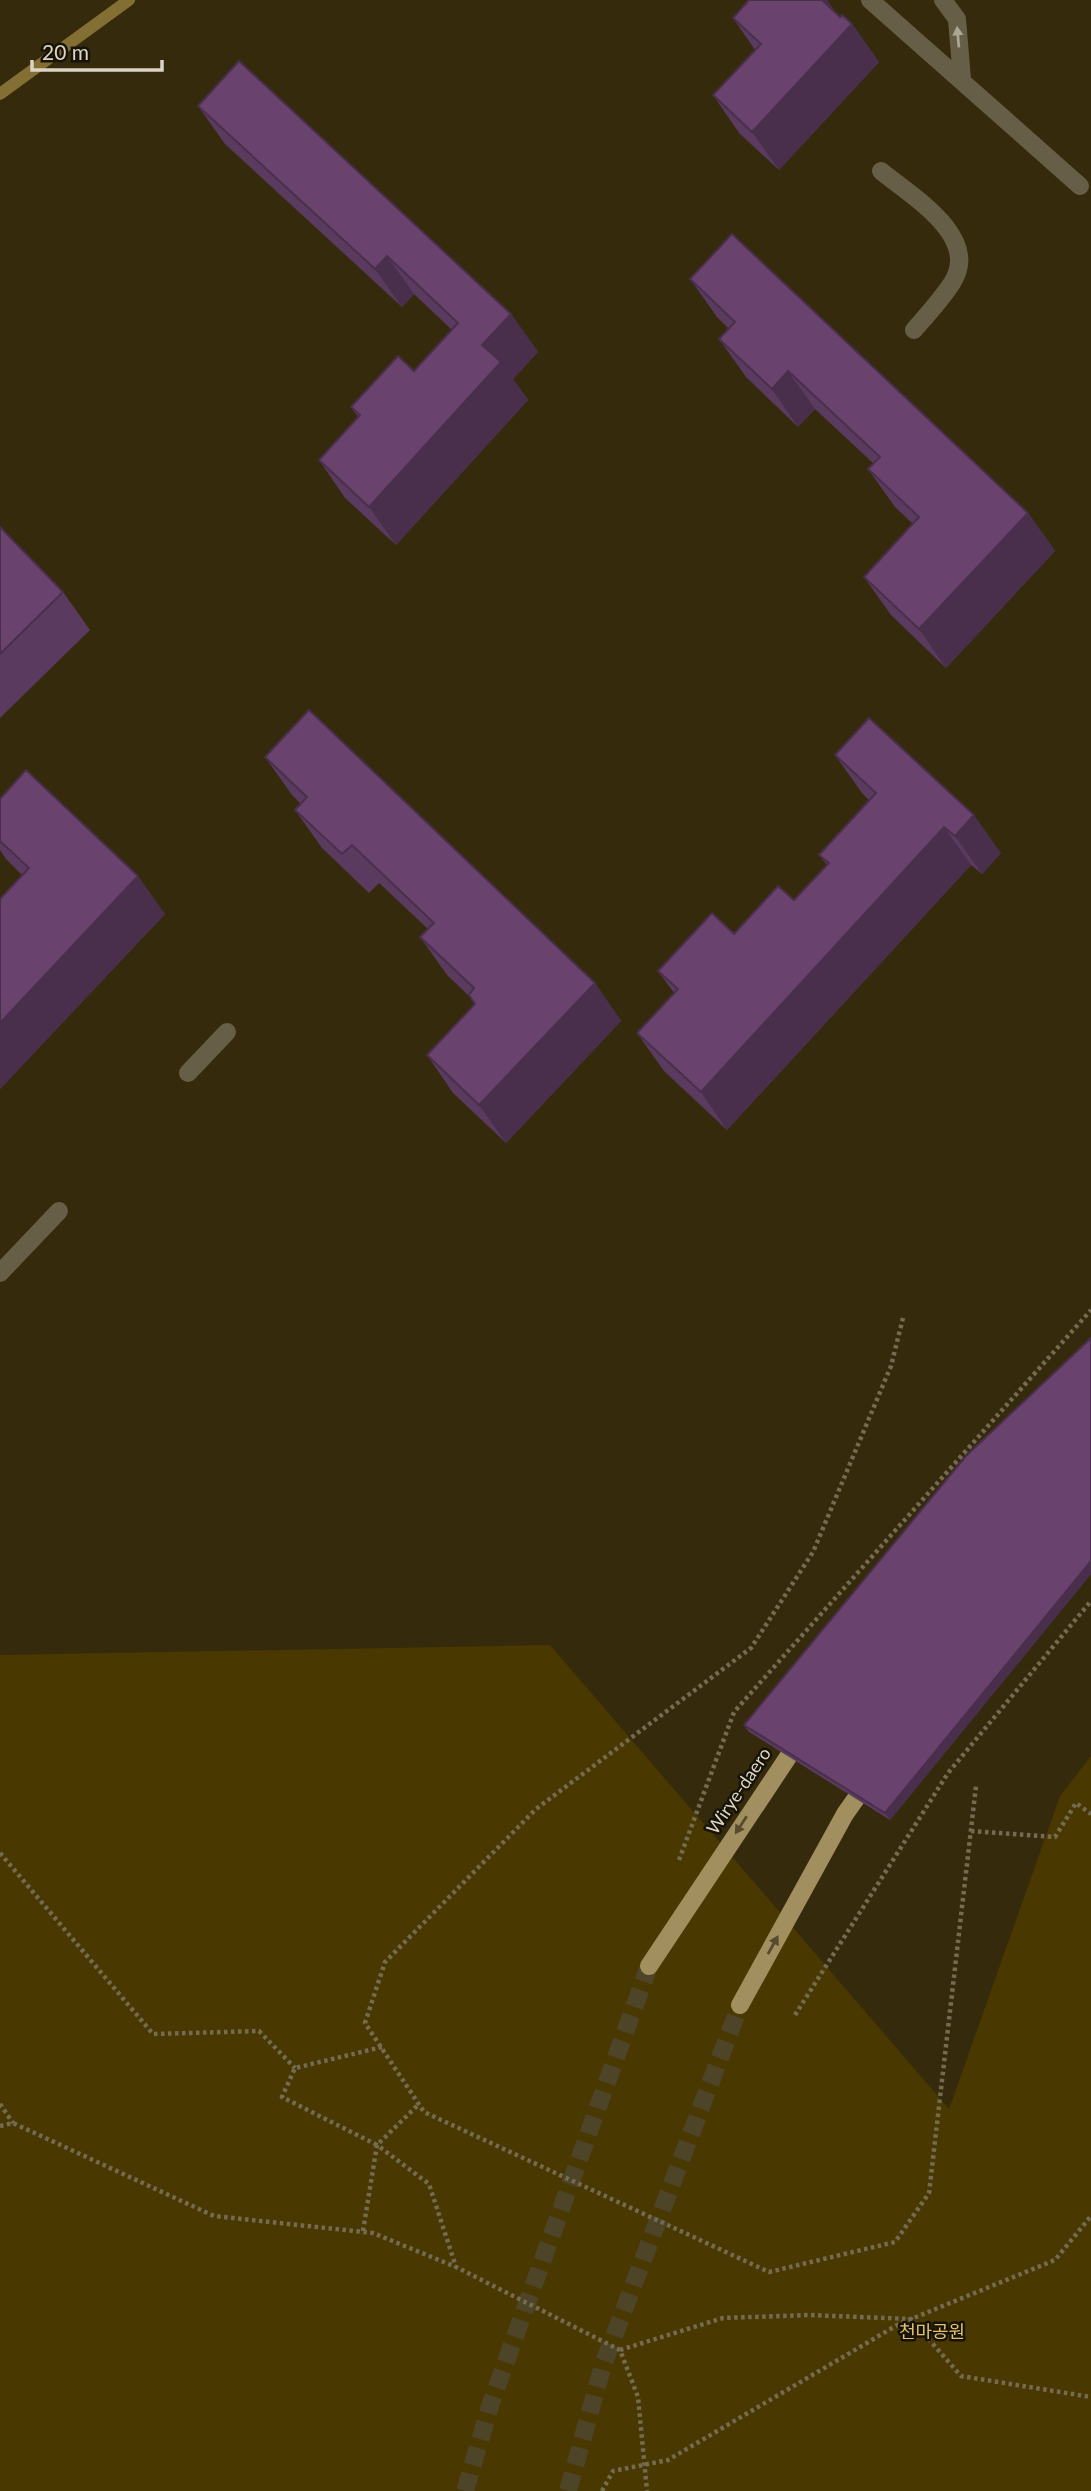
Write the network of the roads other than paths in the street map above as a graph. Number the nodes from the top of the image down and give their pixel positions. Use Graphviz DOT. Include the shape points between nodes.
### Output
graph roads {
  1 [pos="870,0"];
  2 [pos="943,0"];
  3 [pos="962,79"];
  4 [pos="881,171"];
  5 [pos="1080,186"];
  6 [pos="914,330"];
  7 [pos="227,1032"];
  8 [pos="188,1073"];
  9 [pos="59,1211"];
  10 [pos="0,1273"];
  11 [pos="811,1725"];
  12 [pos="877,1769"];
  13 [pos="649,1966"];
  14 [pos="740,2005"];
  1 -- 3 [label="lane"];
  3 -- 2 [label="lane, one-way" via="957,19"];
  3 -- 5 [label="lane"];
  4 -- 6 [label="lane" via="950,229 960,256 954,281"];
  7 -- 8 [label="lane"];
  9 -- 10 [label="lane"];
  11 -- 13 [label="main road, Wirye-daero, one-way"];
  14 -- 12 [label="main road, one-way" via="845,1814"];
}
